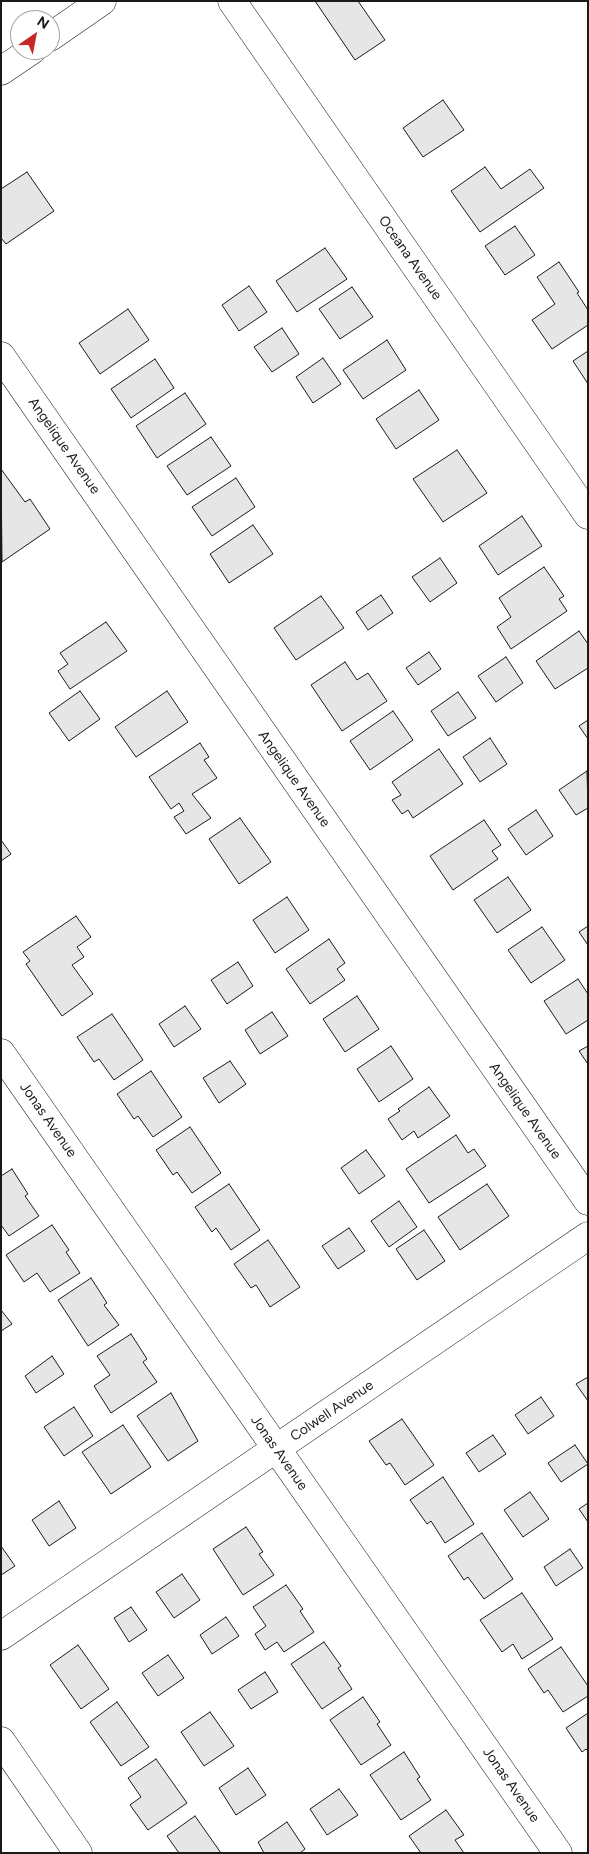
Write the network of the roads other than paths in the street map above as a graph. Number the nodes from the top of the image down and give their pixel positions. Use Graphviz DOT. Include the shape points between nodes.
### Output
graph roads {
  1 [pos="102,1"];
  2 [pos="232,1"];
  3 [pos="60,30"];
  4 [pos="17,60"];
  5 [pos="1,71"];
  6 [pos="1,356"];
  7 [pos="588,515"];
  8 [pos="1,1053"];
  9 [pos="588,1201"];
  10 [pos="588,1236"];
  11 [pos="276,1449"];
  12 [pos="1,1636"];
  13 [pos="1,1741"];
  14 [pos="78,1853"];
  15 [pos="558,1853"];
  1 -- 3 [label="street"];
  2 -- 7 [label="street, Oceana Avenue"];
  4 -- 5 [label="street"];
  6 -- 9 [label="street, Angelique Avenue"];
  8 -- 11 [label="street, Jonas Avenue"];
  10 -- 11 [label="street, Colwell Avenue"];
  11 -- 12 [label="street, Colwell Avenue"];
  11 -- 15 [label="street, Jonas Avenue"];
  13 -- 14 [label="street"];
}
